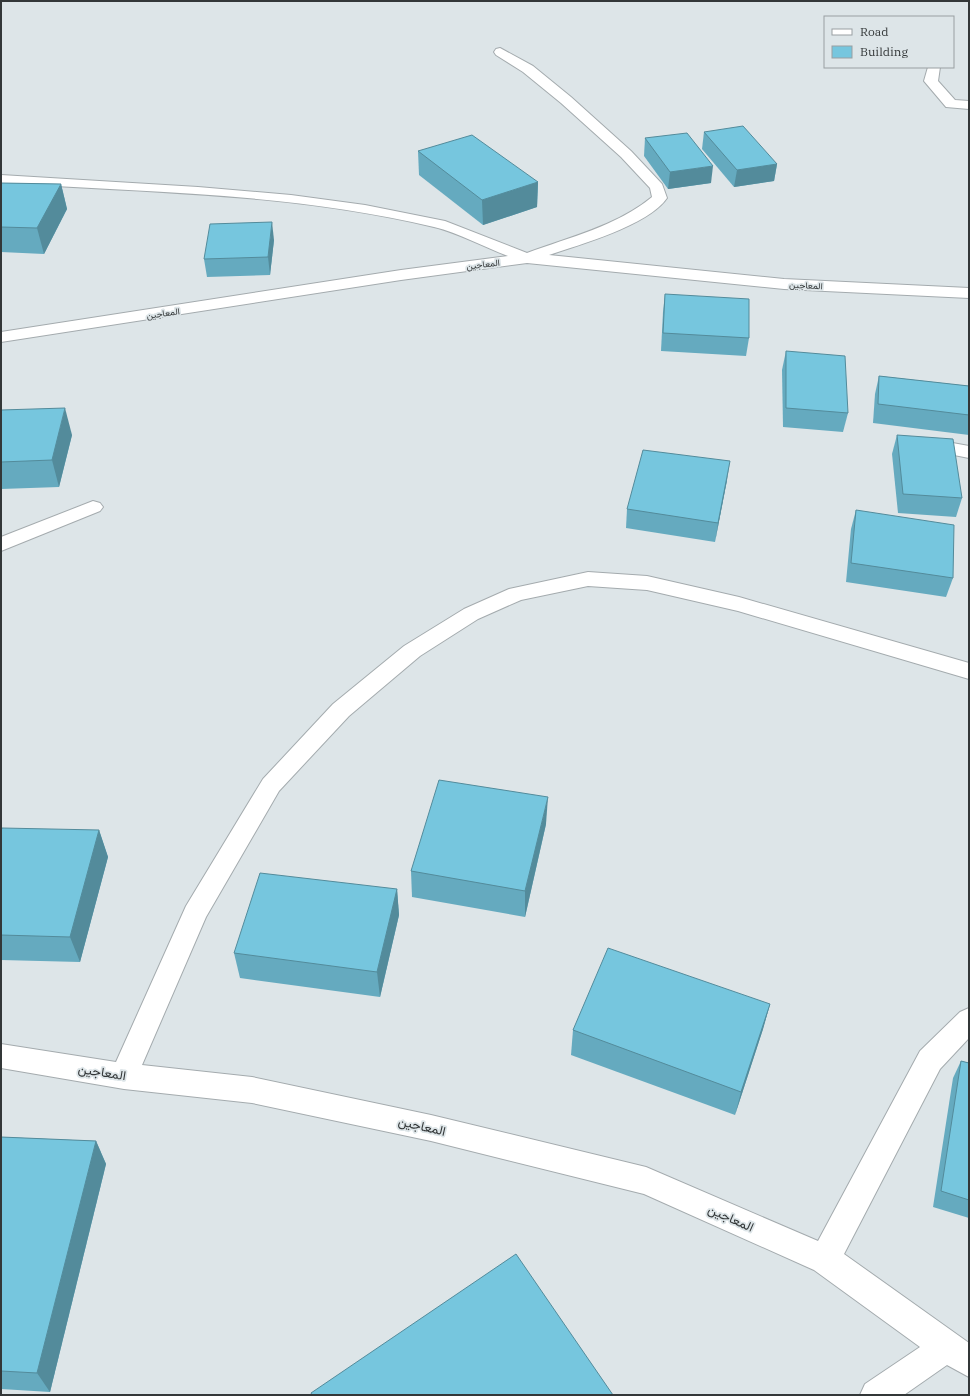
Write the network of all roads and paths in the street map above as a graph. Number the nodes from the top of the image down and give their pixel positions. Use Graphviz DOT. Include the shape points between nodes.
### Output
graph roads {
  1 [pos="500,52"];
  2 [pos="934,68"];
  3 [pos="969,105"];
  4 [pos="1,179"];
  5 [pos="527,258"];
  6 [pos="969,293"];
  7 [pos="1,337"];
  8 [pos="908,441"];
  9 [pos="969,452"];
  10 [pos="93,507"];
  11 [pos="1,544"];
  12 [pos="969,671"];
  13 [pos="969,1020"];
  14 [pos="1,1056"];
  15 [pos="124,1076"];
  16 [pos="825,1259"];
  17 [pos="958,1354"];
  18 [pos="876,1395"];
  1 -- 5 [label="street" via="528,69 626,154 657,187 660,198 649,208 619,223"];
  2 -- 3 [label="street" via="931,81 951,104"];
  4 -- 5 [label="street" via="198,191 291,199 365,209 440,224"];
  5 -- 6 [label="street, المعاجين" via="784,284"];
  5 -- 7 [label="street, المعاجين" via="400,275"];
  8 -- 9 [label="street"];
  10 -- 11 [label="street"];
  12 -- 15 [label="street" via="739,604 647,583 588,579 516,594 471,614 412,651 341,710 271,785 195,913"];
  13 -- 16 [label="street" via="930,1060"];
  14 -- 15 [label="street, المعاجين"];
  15 -- 16 [label="street, المعاجين" via="252,1090 431,1128 646,1181"];
  16 -- 17 [label="street, المعاجين"];
  17 -- 18 [label="street"];
}
